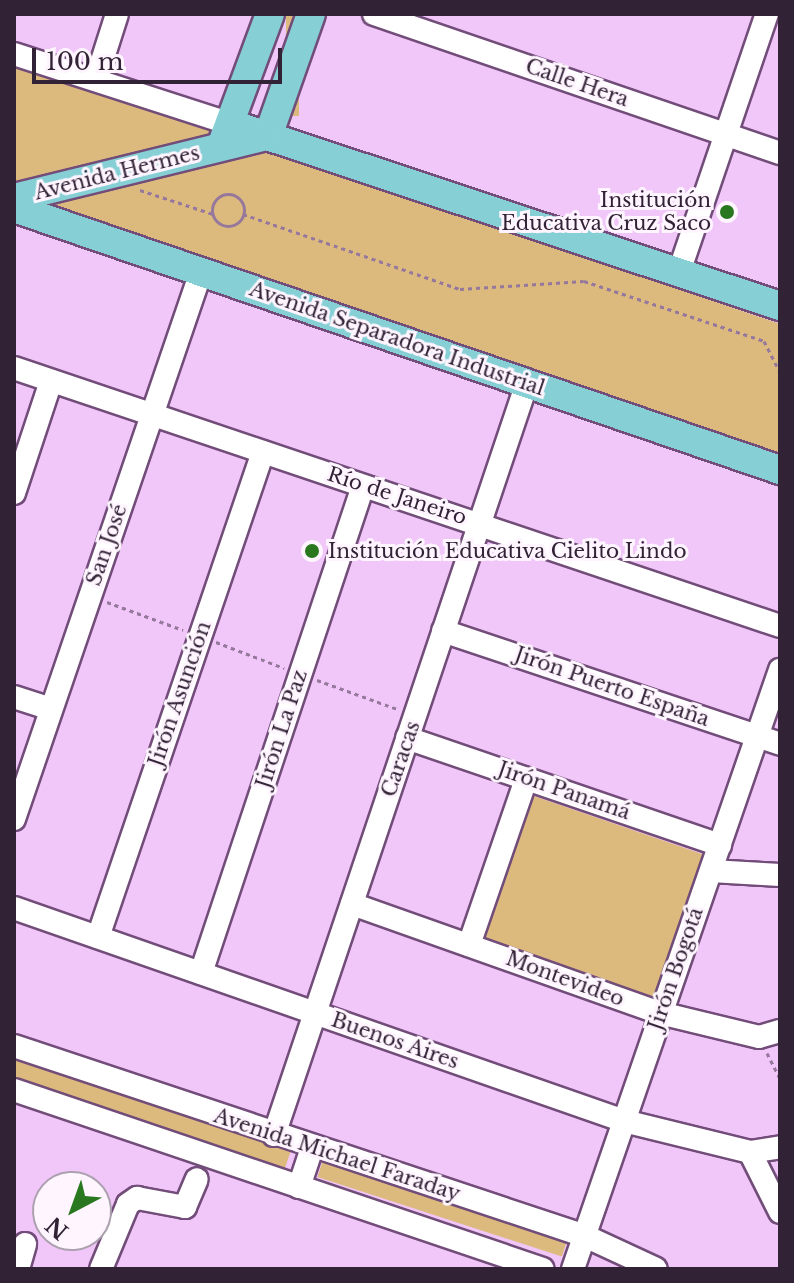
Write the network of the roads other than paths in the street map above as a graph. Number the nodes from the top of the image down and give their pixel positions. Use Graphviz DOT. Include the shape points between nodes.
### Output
graph roads {
  1 [pos="117,14"];
  2 [pos="270,14"];
  3 [pos="311,14"];
  4 [pos="374,14"];
  5 [pos="769,14"];
  6 [pos="780,17"];
  7 [pos="14,54"];
  8 [pos="96,80"];
  9 [pos="726,134"];
  10 [pos="226,136"];
  11 [pos="268,136"];
  12 [pos="780,153"];
  13 [pos="14,198"];
  14 [pos="14,208"];
  15 [pos="201,272"];
  16 [pos="679,272"];
  17 [pos="780,306"];
  18 [pos="14,368"];
  19 [pos="51,381"];
  20 [pos="527,383"];
  21 [pos="152,414"];
  22 [pos="263,452"];
  23 [pos="780,470"];
  24 [pos="363,486"];
  25 [pos="14,493"];
  26 [pos="481,524"];
  27 [pos="780,626"];
  28 [pos="443,631"];
  29 [pos="780,670"];
  30 [pos="14,697"];
  31 [pos="51,709"];
  32 [pos="756,736"];
  33 [pos="407,738"];
  34 [pos="780,744"];
  35 [pos="526,779"];
  36 [pos="16,807"];
  37 [pos="720,845"];
  38 [pos="711,871"];
  39 [pos="780,875"];
  40 [pos="352,904"];
  41 [pos="14,908"];
  42 [pos="98,937"];
  43 [pos="469,945"];
  44 [pos="201,973"];
  45 [pos="315,1013"];
  46 [pos="660,1013"];
  47 [pos="770,1034"];
  48 [pos="14,1046"];
  49 [pos="14,1090"];
  50 [pos="624,1121"];
  51 [pos="274,1135"];
  52 [pos="780,1147"];
  53 [pos="312,1148"];
  54 [pos="750,1152"];
  55 [pos="197,1179"];
  56 [pos="299,1187"];
  57 [pos="780,1212"];
  58 [pos="585,1236"];
  59 [pos="25,1244"];
  60 [pos="18,1269"];
  61 [pos="101,1269"];
  62 [pos="543,1269"];
  63 [pos="573,1269"];
  64 [pos="656,1269"];
  1 -- 8 [label="street"];
  2 -- 10 [label="main road"];
  3 -- 11 [label="main road"];
  4 -- 9 [label="street, Calle Hera"];
  5 -- 6 [label="street"];
  5 -- 9 [label="street"];
  7 -- 8 [label="street"];
  8 -- 10 [label="street"];
  9 -- 12 [label="street, Calle Hera"];
  9 -- 16 [label="street"];
  10 -- 11 [label="main road, Avenida Hermes"];
  10 -- 13 [label="main road, Avenida Hermes"];
  11 -- 16 [label="main road"];
  14 -- 15 [label="main road, Avenida Separadora Industrial"];
  15 -- 20 [label="main road, Avenida Separadora Industrial"];
  15 -- 21 [label="street, San José"];
  16 -- 17 [label="main road"];
  18 -- 19 [label="street, Río de Janeiro"];
  19 -- 21 [label="street, Río de Janeiro"];
  19 -- 25 [label="street"];
  20 -- 23 [label="main road, Avenida Separadora Industrial"];
  20 -- 26 [label="street, Caracas"];
  21 -- 22 [label="street, Río de Janeiro"];
  21 -- 31 [label="street, San José"];
  22 -- 24 [label="street, Río de Janeiro"];
  22 -- 42 [label="street, Jirón Asunción"];
  24 -- 26 [label="street, Río de Janeiro"];
  24 -- 44 [label="street, Jirón La Paz"];
  26 -- 27 [label="street, Río de Janeiro"];
  26 -- 28 [label="street, Caracas"];
  28 -- 32 [label="street, Jirón Puerto España"];
  28 -- 33 [label="street, Caracas"];
  29 -- 32 [label="street, Jirón Bogotá"];
  30 -- 31 [label="street"];
  31 -- 36 [label="street, San José"];
  32 -- 34 [label="street, Jirón Puerto España"];
  32 -- 37 [label="street, Jirón Bogotá"];
  33 -- 35 [label="street, Jirón Panamá"];
  33 -- 40 [label="street, Caracas"];
  35 -- 37 [label="street, Jirón Panamá"];
  35 -- 43 [label="street"];
  37 -- 38 [label="street, Jirón Bogotá"];
  38 -- 39 [label="street"];
  38 -- 46 [label="street, Jirón Bogotá"];
  40 -- 43 [label="street, Montevideo"];
  40 -- 45 [label="street, Caracas"];
  41 -- 42 [label="street, Buenos Aires"];
  42 -- 44 [label="street, Buenos Aires"];
  43 -- 46 [label="street, Montevideo"];
  44 -- 45 [label="street, Buenos Aires"];
  45 -- 50 [label="street, Buenos Aires"];
  45 -- 51 [label="street, Caracas"];
  46 -- 47 [label="street, Montevideo"];
  46 -- 50 [label="street, Jirón Bogotá"];
  48 -- 51 [label="street, Avenida Michael Faraday"];
  49 -- 56 [label="street, Avenida Michael Faraday"];
  50 -- 54 [label="street, Buenos Aires"];
  50 -- 58 [label="street, Jirón Bogotá"];
  51 -- 53 [label="street, Avenida Michael Faraday"];
  52 -- 54 [label="street, Buenos Aires"];
  53 -- 56 [label="street"];
  53 -- 58 [label="street, Avenida Michael Faraday"];
  54 -- 57 [label="street"];
  55 -- 61 [label="street" via="185,1207 137,1198 128,1204"];
  56 -- 62 [label="street, Avenida Michael Faraday"];
  58 -- 63 [label="street, Jirón Bogotá"];
  58 -- 64 [label="street, Avenida Michael Faraday"];
  59 -- 60 [label="street"];
}
